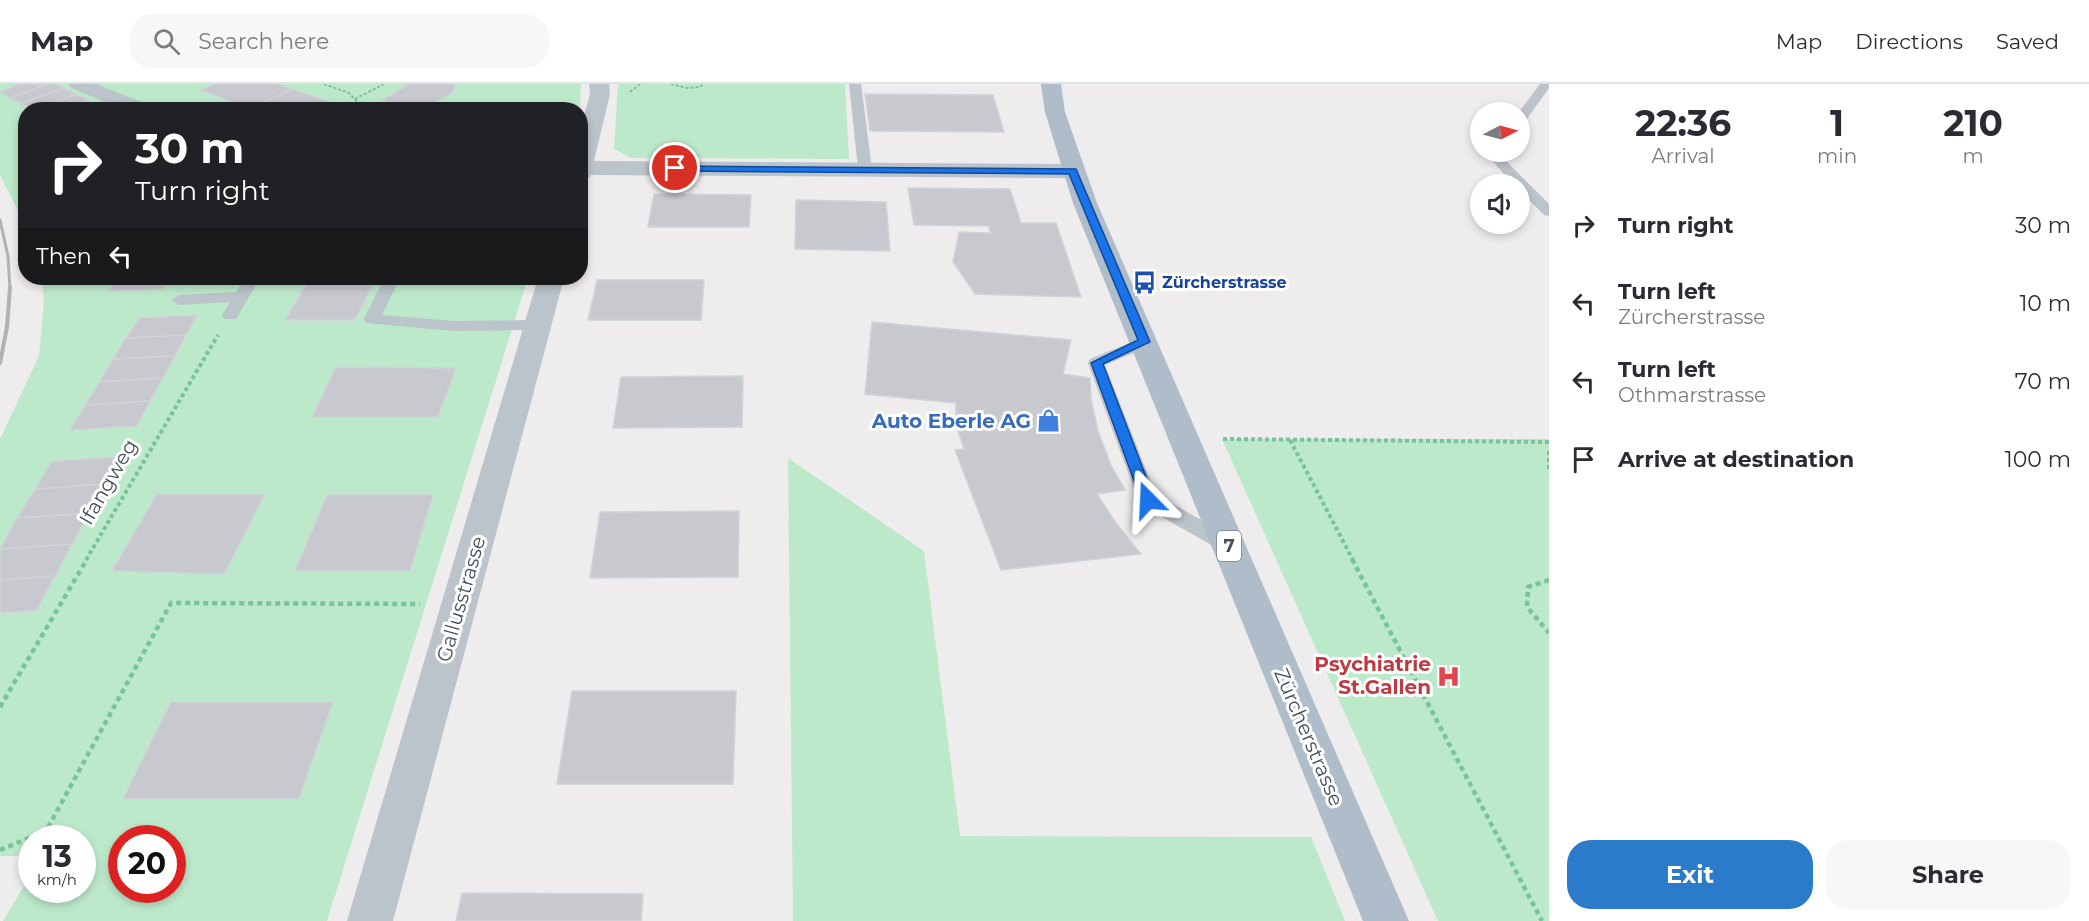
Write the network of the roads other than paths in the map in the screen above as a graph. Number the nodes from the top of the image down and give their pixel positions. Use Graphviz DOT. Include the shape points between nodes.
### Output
graph roads {
  1 [pos="78,84"];
  2 [pos="599,84"];
  3 [pos="855,84"];
  4 [pos="1051,84"];
  5 [pos="1546,84"];
  6 [pos="124,102"];
  7 [pos="1530,106"];
  8 [pos="588,142"];
  9 [pos="1498,162"];
  10 [pos="865,169"];
  11 [pos="588,170"];
  12 [pos="1073,171"];
  13 [pos="1549,212"];
  14 [pos="248,285"];
  15 [pos="389,285"];
  16 [pos="550,285"];
  17 [pos="240,297"];
  18 [pos="179,300"];
  19 [pos="230,315"];
  20 [pos="538,325"];
  21 [pos="1144,342"];
  22 [pos="1228,544"];
  23 [pos="370,921"];
  24 [pos="1386,921"];
  1 -- 6 [label="street"];
  2 -- 8 [label="street"];
  3 -- 10 [label="lane"];
  4 -- 12 [label="main road, Zürcherstrasse / 7"];
  5 -- 7 [label="lane"];
  9 -- 13 [label="lane"];
  10 -- 11 [label="street"];
  10 -- 12 [label="street"];
  12 -- 21 [label="main road, Zürcherstrasse / 7"];
  14 -- 17 [label="lane"];
  15 -- 20 [label="lane" via="372,319 454,326"];
  16 -- 20 [label="street, Gallusstrasse"];
  17 -- 18 [label="lane"];
  17 -- 19 [label="lane"];
  20 -- 23 [label="street, Gallusstrasse"];
  21 -- 22 [label="main road, Zürcherstrasse / 7"];
  21 -- 22 [label="lane" via="1096,363 1148,500"];
  22 -- 24 [label="main road, Zürcherstrasse / 7"];
}
